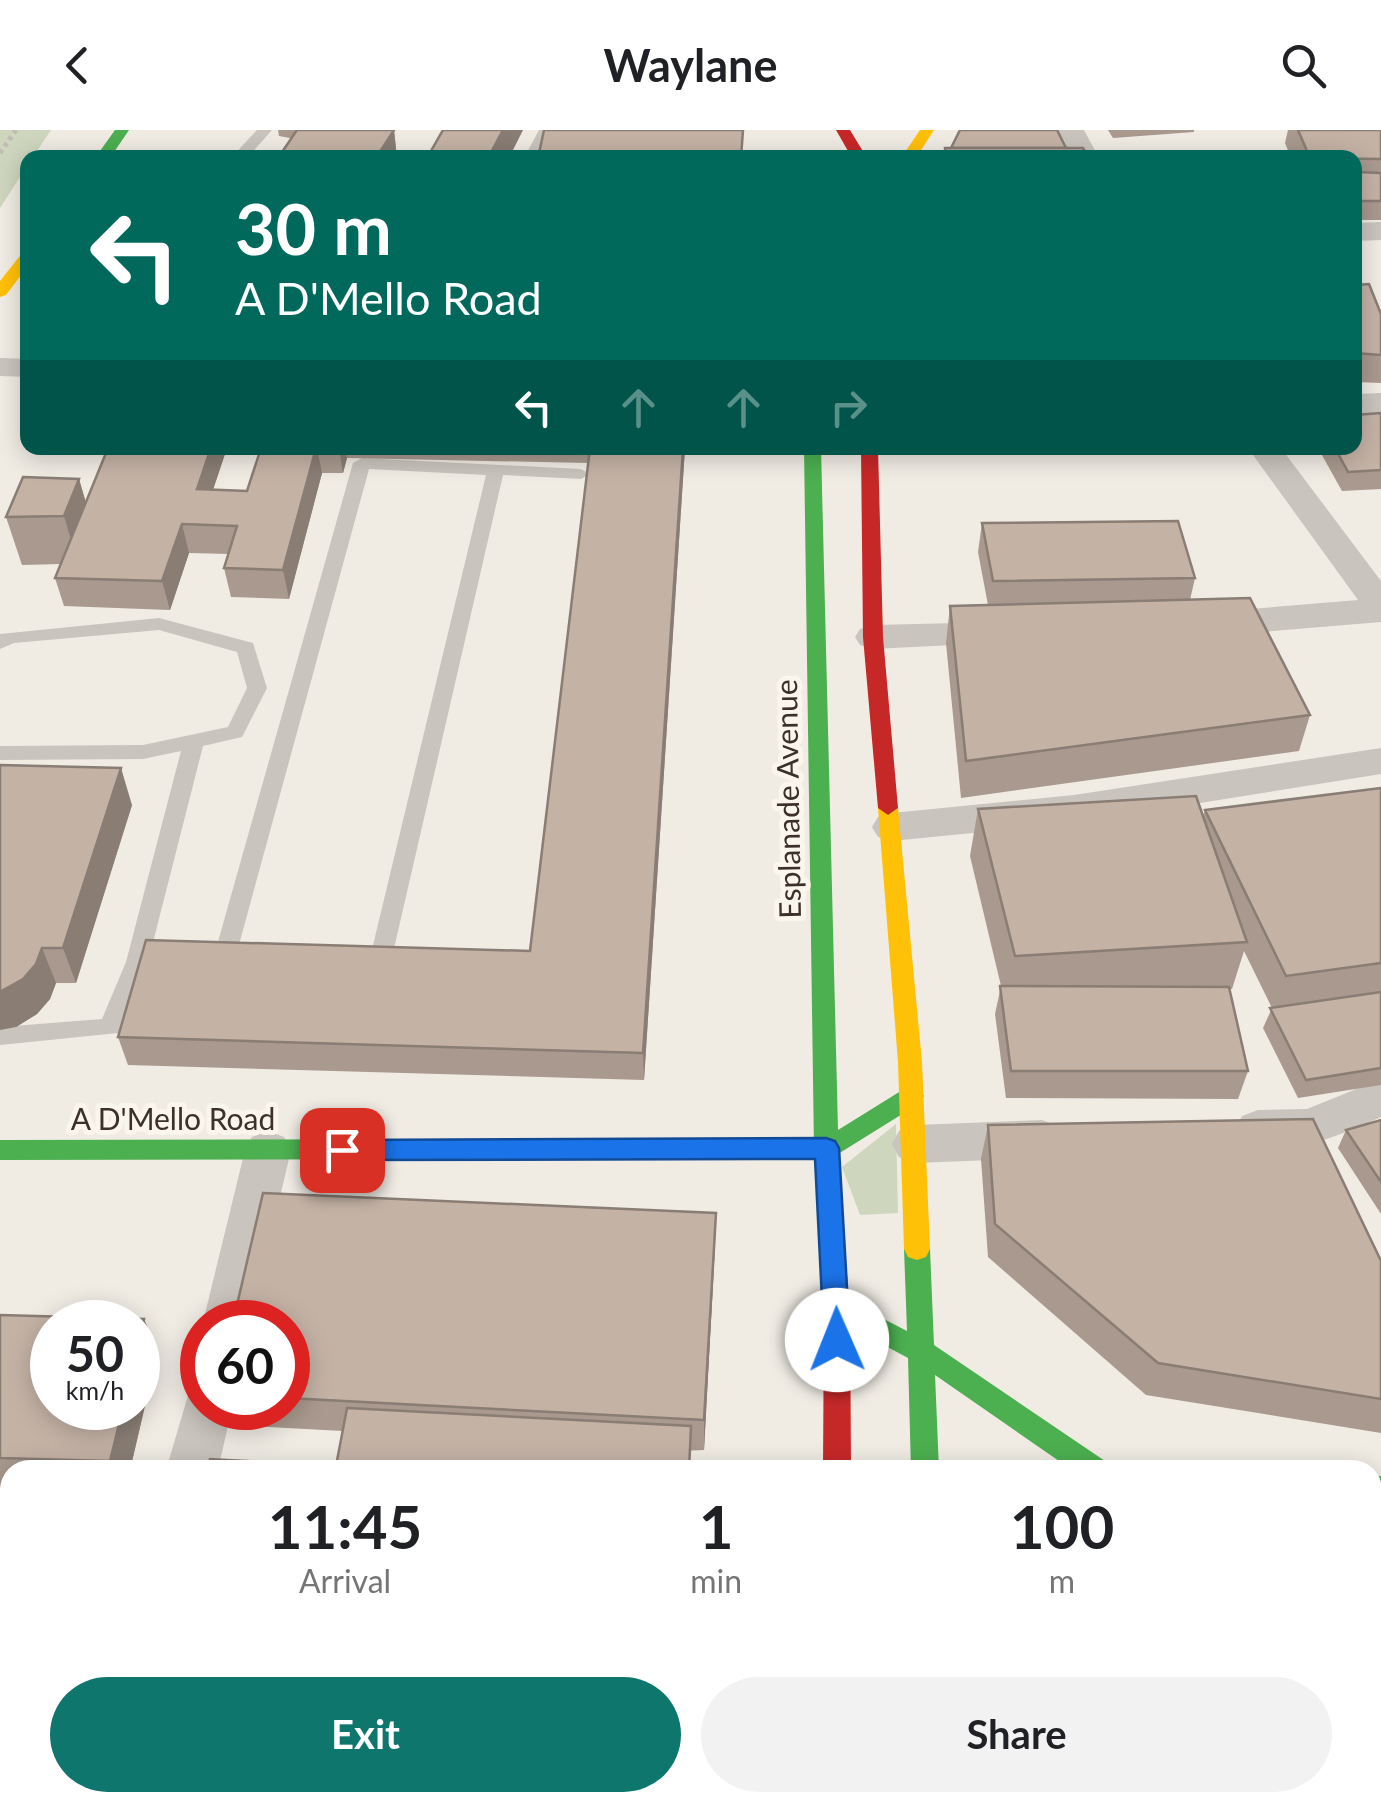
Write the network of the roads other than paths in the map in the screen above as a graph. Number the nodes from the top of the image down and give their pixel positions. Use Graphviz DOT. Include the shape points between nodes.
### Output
graph roads {
  1 [pos="265,130"];
  2 [pos="246,150"];
  3 [pos="20,266"];
  4 [pos="0,292"];
  5 [pos="812,455"];
  6 [pos="868,455"];
  7 [pos="1269,455"];
  8 [pos="496,468"];
  9 [pos="581,474"];
  10 [pos="1381,608"];
  11 [pos="1163,628"];
  12 [pos="1027,633"];
  13 [pos="873,637"];
  14 [pos="0,643"];
  15 [pos="257,688"];
  16 [pos="298,690"];
  17 [pos="194,741"];
  18 [pos="0,753"];
  19 [pos="1381,761"];
  20 [pos="892,828"];
  21 [pos="224,963"];
  22 [pos="379,966"];
  23 [pos="0,1036"];
  24 [pos="912,1096"];
  25 [pos="1381,1097"];
  26 [pos="1211,1131"];
  27 [pos="1092,1136"];
  28 [pos="915,1144"];
  29 [pos="826,1148"];
  30 [pos="0,1150"];
  31 [pos="268,1150"];
  32 [pos="232,1300"];
  33 [pos="837,1307"];
  34 [pos="922,1352"];
  35 [pos="202,1430"];
  36 [pos="194,1460"];
  37 [pos="837,1460"];
  38 [pos="925,1460"];
  39 [pos="1080,1460"];
  1 -- 2 [label="lane"];
  3 -- 4 [label="main road"];
  5 -- 29 [label="main road, Esplanade Avenue"];
  6 -- 13 [label="main road"];
  7 -- 10 [label="street"];
  8 -- 9 [label="lane"];
  8 -- 16 [label="lane" via="362,463"];
  8 -- 22 [label="lane"];
  10 -- 11 [label="street"];
  12 -- 13 [label="street"];
  13 -- 20 [label="main road"];
  14 -- 15 [label="lane" via="9,636 159,624 246,648"];
  15 -- 16 [label="lane"];
  15 -- 17 [label="lane" via="235,732"];
  16 -- 21 [label="lane"];
  17 -- 18 [label="lane" via="143,752"];
  17 -- 23 [label="lane" via="146,962 110,1027"];
  19 -- 20 [label="street" via="1074,809"];
  20 -- 24 [label="main road"];
  24 -- 28 [label="main road"];
  24 -- 29 [label="main road"];
  25 -- 26 [label="street" via="1318,1145"];
  27 -- 28 [label="street"];
  28 -- 34 [label="main road" via="909,1236"];
  29 -- 31 [label="main road, A D'Mello Road"];
  29 -- 33 [label="main road, Esplanade Avenue" via="841,1239"];
  30 -- 31 [label="main road, A D'Mello Road"];
  31 -- 32 [label="street"];
  33 -- 34 [label="main road"];
  33 -- 37 [label="main road, Esplanade Avenue"];
  34 -- 38 [label="main road"];
  34 -- 39 [label="main road"];
  35 -- 36 [label="street"];
}
